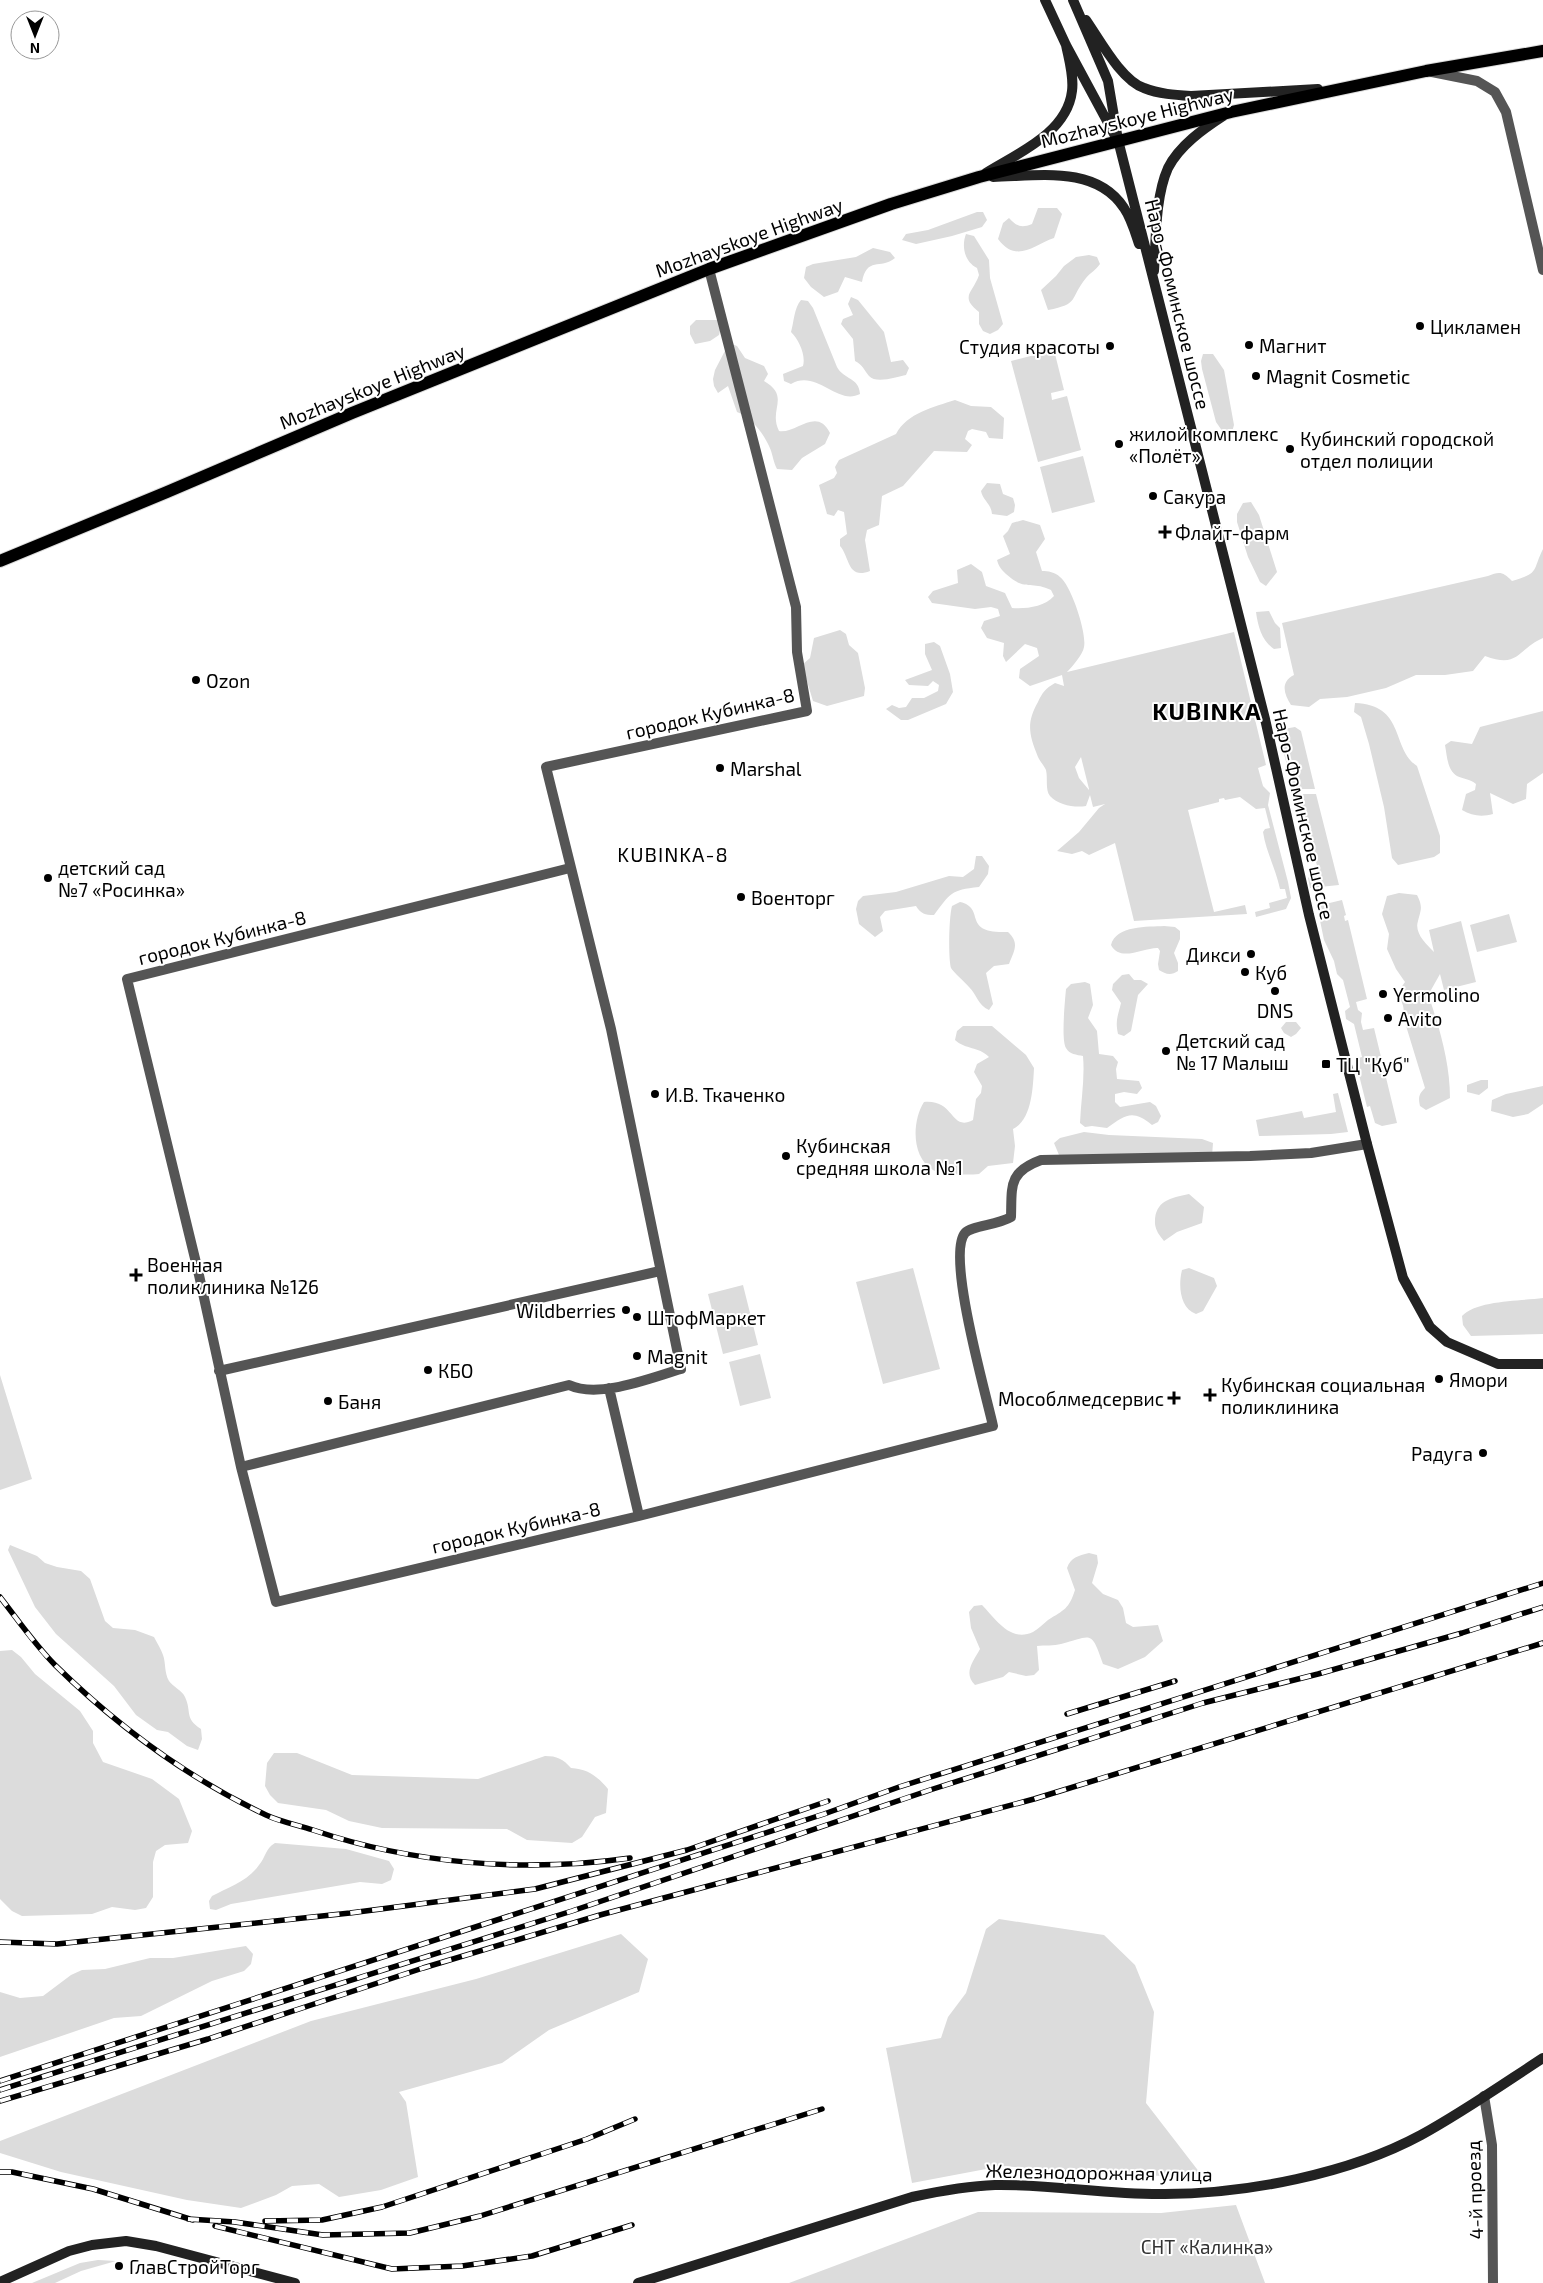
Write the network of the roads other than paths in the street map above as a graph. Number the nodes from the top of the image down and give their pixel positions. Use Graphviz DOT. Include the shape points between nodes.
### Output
graph roads {
  1 [pos="1045,0"];
  2 [pos="1074,1"];
  3 [pos="1066,45"];
  4 [pos="1543,51"];
  5 [pos="1426,71"];
  6 [pos="1344,88"];
  7 [pos="1231,112"];
  8 [pos="1118,140"];
  9 [pos="979,177"];
  10 [pos="709,269"];
  11 [pos="1543,270"];
  12 [pos="1154,279"];
  13 [pos="0,561"];
  14 [pos="570,868"];
  15 [pos="1366,1144"];
  16 [pos="660,1271"];
  17 [pos="1543,1364"];
  18 [pos="220,1371"];
  19 [pos="609,1388"];
  20 [pos="241,1467"];
  21 [pos="639,1516"];
  22 [pos="1543,2058"];
  23 [pos="1484,2096"];
  24 [pos="0,2282"];
  25 [pos="295,2283"];
  26 [pos="638,2283"];
  27 [pos="1493,2283"];
  1 -- 3 [label="street, Наро-Фоминское шоссе"];
  2 -- 6 [label="street" via="1124,74 1143,88 1191,96"];
  2 -- 8 [label="street, Наро-Фоминское шоссе" via="1108,81"];
  3 -- 8 [label="street, Наро-Фоминское шоссе"];
  3 -- 9 [label="street" via="1072,70 1072,90 1067,108 1058,122 1044,137"];
  4 -- 5 [label="main road, Mozhayskoye Highway"];
  5 -- 6 [label="main road, Mozhayskoye Highway"];
  5 -- 11 [label="street" via="1477,81 1495,92 1506,112"];
  6 -- 7 [label="main road, Mozhayskoye Highway"];
  7 -- 8 [label="main road, Mozhayskoye Highway"];
  7 -- 12 [label="street" via="1207,126 1176,156 1168,169 1158,216"];
  8 -- 9 [label="main road, Mozhayskoye Highway"];
  8 -- 12 [label="street, Наро-Фоминское шоссе"];
  9 -- 10 [label="main road, Mozhayskoye Highway" via="891,204"];
  9 -- 12 [label="street" via="1067,176 1099,184 1112,193 1125,209"];
  10 -- 13 [label="main road, Mozhayskoye Highway" via="352,413"];
  10 -- 14 [label="street, городок Кубинка-8" via="796,607 797,652 807,711 546,768"];
  12 -- 15 [label="street, Наро-Фоминское шоссе" via="1265,719 1308,915"];
  14 -- 16 [label="street, городок Кубинка-8" via="611,1029"];
  14 -- 18 [label="street, городок Кубинка-8" via="127,979"];
  15 -- 17 [label="street, Наро-Фоминское шоссе" via="1403,1278 1430,1327 1447,1342 1498,1364"];
  15 -- 21 [label="street, городок Кубинка-8" via="1311,1153 1041,1160 1022,1169 1012,1185 1010,1217 1002,1223 969,1229 960,1245 962,1293 993,1426"];
  16 -- 18 [label="street"];
  16 -- 19 [label="street, городок Кубинка-8" via="681,1369"];
  18 -- 20 [label="street, городок Кубинка-8"];
  19 -- 20 [label="street" via="577,1389 569,1385"];
  19 -- 21 [label="street"];
  20 -- 21 [label="street, городок Кубинка-8" via="276,1602"];
  22 -- 23 [label="street, Железнодорожная улица"];
  23 -- 26 [label="street, Железнодорожная улица" via="1392,2149 1263,2186 1234,2191 1162,2194 995,2185 956,2188 912,2197"];
  23 -- 27 [label="street, 4-й проезд" via="1492,2145"];
  24 -- 25 [label="street" via="69,2251 126,2241"];
}
